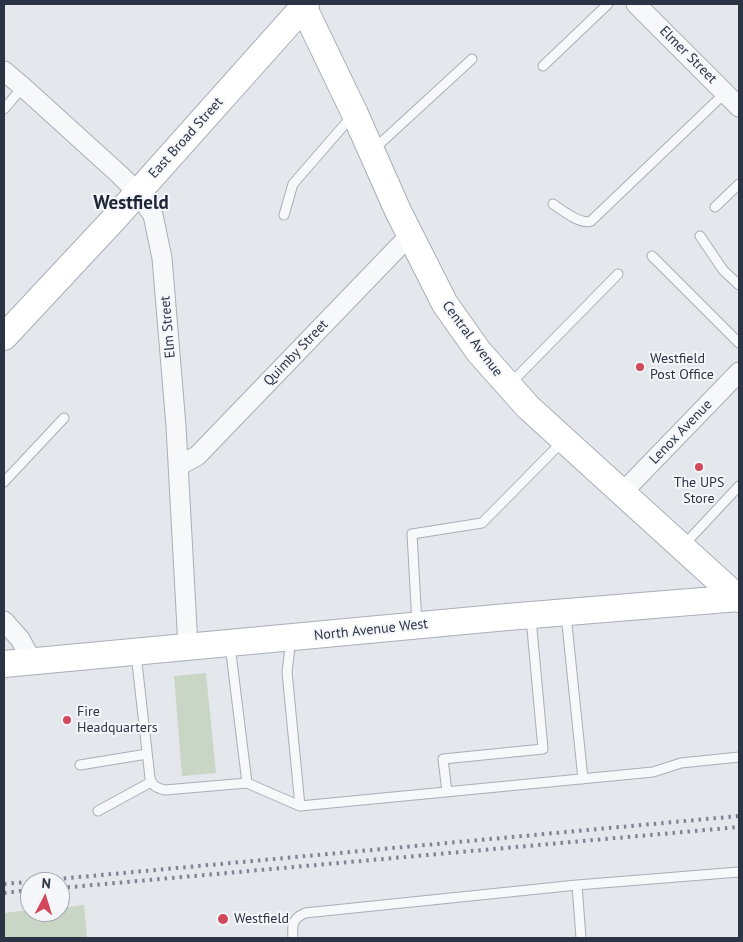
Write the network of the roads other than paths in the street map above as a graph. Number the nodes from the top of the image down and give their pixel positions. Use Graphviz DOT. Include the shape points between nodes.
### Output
graph roads {
  1 [pos="608,4"];
  2 [pos="636,4"];
  3 [pos="304,5"];
  4 [pos="472,59"];
  5 [pos="543,66"];
  6 [pos="4,71"];
  7 [pos="23,87"];
  8 [pos="725,93"];
  9 [pos="739,107"];
  10 [pos="4,109"];
  11 [pos="355,114"];
  12 [pos="371,152"];
  13 [pos="739,184"];
  14 [pos="137,192"];
  15 [pos="553,204"];
  16 [pos="715,207"];
  17 [pos="284,214"];
  18 [pos="410,235"];
  19 [pos="700,236"];
  20 [pos="652,256"];
  21 [pos="618,274"];
  22 [pos="739,285"];
  23 [pos="4,337"];
  24 [pos="739,343"];
  25 [pos="739,372"];
  26 [pos="508,385"];
  27 [pos="64,418"];
  28 [pos="564,440"];
  29 [pos="178,466"];
  30 [pos="4,482"];
  31 [pos="739,486"];
  32 [pos="622,493"];
  33 [pos="682,547"];
  34 [pos="739,599"];
  35 [pos="566,612"];
  36 [pos="531,615"];
  37 [pos="4,621"];
  38 [pos="417,626"];
  39 [pos="291,638"];
  40 [pos="230,644"];
  41 [pos="188,647"];
  42 [pos="136,651"];
  43 [pos="32,662"];
  44 [pos="4,664"];
  45 [pos="147,754"];
  46 [pos="739,757"];
  47 [pos="80,765"];
  48 [pos="584,779"];
  49 [pos="151,782"];
  50 [pos="247,783"];
  51 [pos="448,792"];
  52 [pos="300,806"];
  53 [pos="98,811"];
  54 [pos="739,872"];
  55 [pos="577,885"];
  56 [pos="293,938"];
  57 [pos="581,938"];
  1 -- 5 [label="lane"];
  2 -- 8 [label="street, Elmer Street"];
  3 -- 11 [label="street, Central Avenue"];
  3 -- 14 [label="street, East Broad Street"];
  4 -- 12 [label="lane"];
  6 -- 7 [label="street, Elm Street"];
  7 -- 10 [label="lane"];
  7 -- 14 [label="street, Elm Street"];
  8 -- 9 [label="street, Elmer Street"];
  8 -- 15 [label="lane" via="591,221 581,221"];
  11 -- 12 [label="street, Central Avenue"];
  11 -- 17 [label="lane" via="293,184"];
  12 -- 18 [label="street, Central Avenue"];
  13 -- 16 [label="lane"];
  14 -- 23 [label="street, East Broad Street"];
  14 -- 29 [label="street, Elm Street" via="153,214 162,258"];
  18 -- 26 [label="street, Central Avenue" via="445,304 479,352"];
  18 -- 29 [label="street, Quimby Street" via="197,456"];
  19 -- 22 [label="lane" via="723,270"];
  20 -- 24 [label="lane"];
  21 -- 26 [label="lane"];
  25 -- 32 [label="street, Lenox Avenue"];
  26 -- 28 [label="street, Central Avenue"];
  27 -- 30 [label="lane"];
  28 -- 32 [label="street, Central Avenue"];
  28 -- 38 [label="lane" via="482,524 412,534"];
  29 -- 41 [label="street, Elm Street"];
  31 -- 33 [label="lane"];
  32 -- 33 [label="street, Central Avenue"];
  33 -- 34 [label="street, Central Avenue"];
  34 -- 35 [label="street, North Avenue West"];
  35 -- 36 [label="street, North Avenue West"];
  35 -- 48 [label="lane"];
  36 -- 38 [label="street, North Avenue West"];
  36 -- 51 [label="lane" via="543,749 443,759"];
  37 -- 43 [label="street" via="20,639"];
  38 -- 39 [label="street, North Avenue West"];
  39 -- 40 [label="street, North Avenue West"];
  39 -- 52 [label="lane" via="287,672"];
  40 -- 41 [label="street, North Avenue West"];
  40 -- 50 [label="lane"];
  41 -- 42 [label="street, North Avenue West"];
  42 -- 43 [label="street, North Avenue West"];
  42 -- 45 [label="lane"];
  43 -- 44 [label="street, North Avenue West"];
  45 -- 47 [label="lane"];
  45 -- 49 [label="lane"];
  46 -- 48 [label="lane" via="681,763 653,772"];
  48 -- 51 [label="lane"];
  49 -- 50 [label="lane" via="165,790"];
  49 -- 53 [label="lane"];
  50 -- 52 [label="lane"];
  51 -- 52 [label="lane"];
  54 -- 55 [label="lane"];
  55 -- 56 [label="lane" via="305,914 294,920"];
  55 -- 57 [label="lane"];
}
